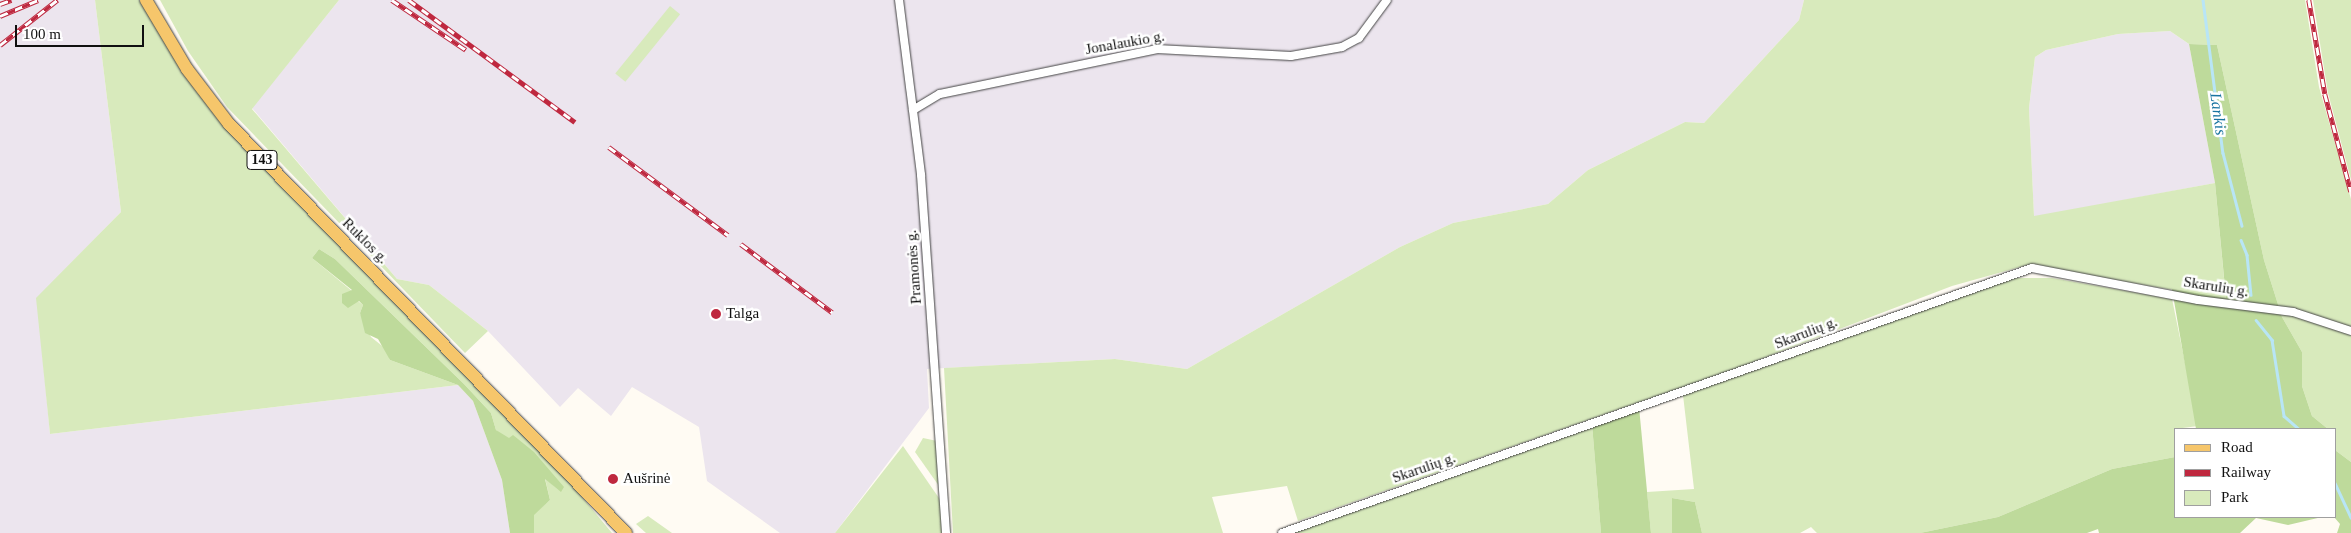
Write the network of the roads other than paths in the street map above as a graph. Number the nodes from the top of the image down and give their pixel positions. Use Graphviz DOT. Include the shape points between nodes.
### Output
graph roads {
  1 [pos="146,0"];
  2 [pos="899,0"];
  3 [pos="1387,0"];
  4 [pos="913,110"];
  5 [pos="2351,331"];
  6 [pos="583,488"];
  7 [pos="616,533"];
  8 [pos="626,533"];
  9 [pos="946,533"];
  10 [pos="1282,533"];
  1 -- 6 [label="main road, Ruklos g. / 143" via="187,69 229,124"];
  2 -- 4 [label="street, Pramonės g."];
  3 -- 4 [label="street, Jonalaukio g." via="1359,38 1342,47 1291,56 1157,48 940,94"];
  4 -- 9 [label="street, Pramonės g."];
  5 -- 10 [label="street, Skarulių g." via="2293,312 2198,300 2032,268"];
  6 -- 7 [label="main road, 143"];
  6 -- 8 [label="main road, 143"];
}
